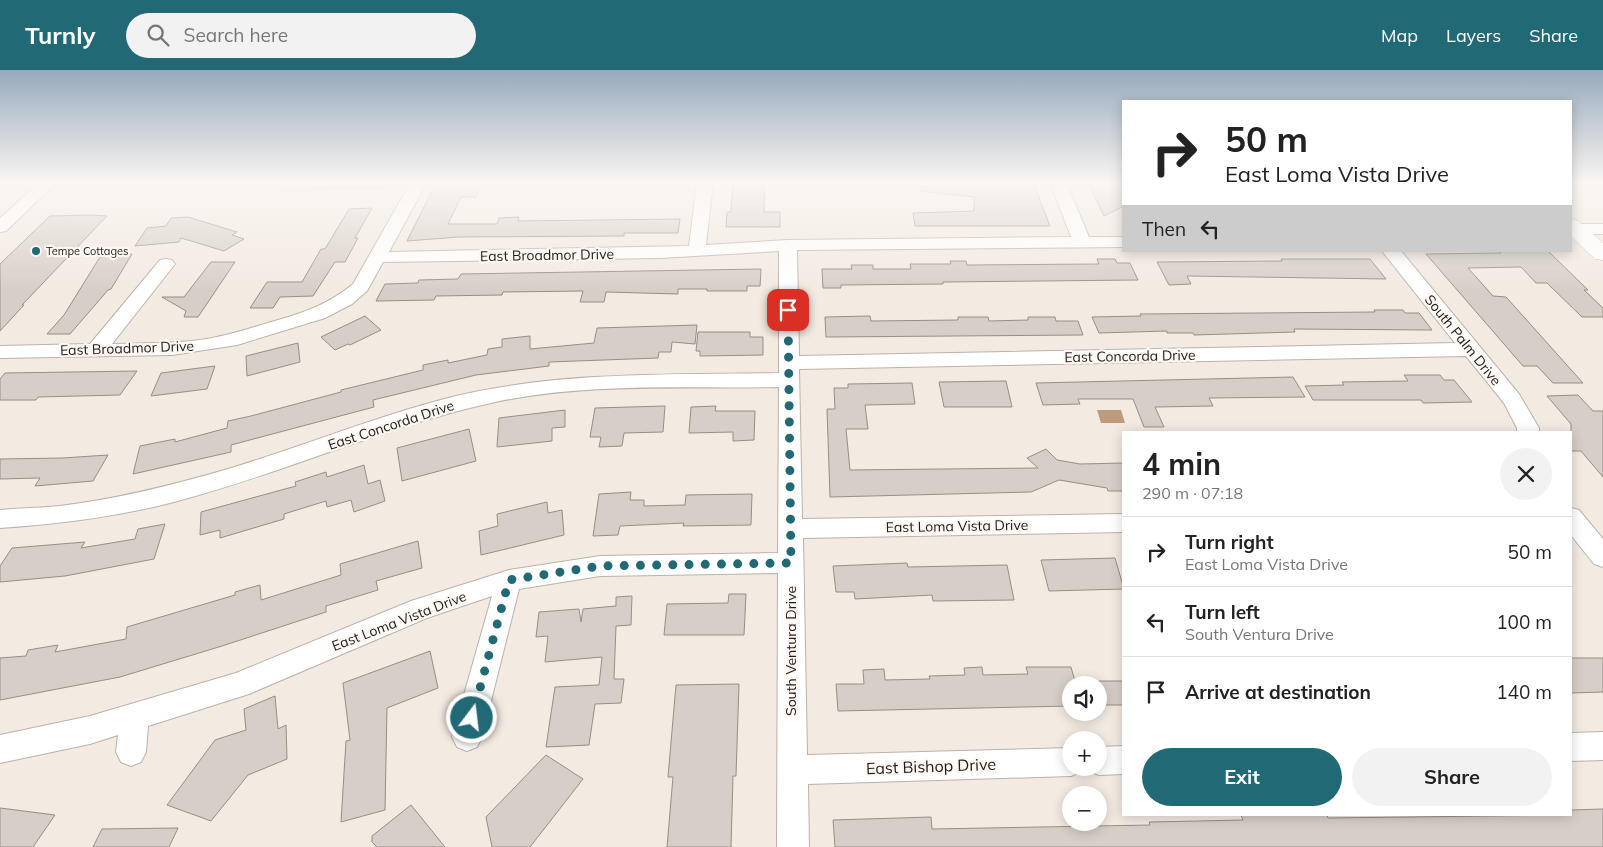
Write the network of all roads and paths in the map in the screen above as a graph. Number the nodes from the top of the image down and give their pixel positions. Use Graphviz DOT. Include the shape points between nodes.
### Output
graph roads {
  1 [pos="10,218"];
  2 [pos="399,218"];
  3 [pos="701,218"];
  4 [pos="1073,218"];
  5 [pos="0,227"];
  6 [pos="1573,228"];
  7 [pos="1603,229"];
  8 [pos="1082,242"];
  9 [pos="1122,242"];
  10 [pos="788,245"];
  11 [pos="697,250"];
  12 [pos="1392,252"];
  13 [pos="1603,254"];
  14 [pos="378,257"];
  15 [pos="166,264"];
  16 [pos="1471,349"];
  17 [pos="95,350"];
  18 [pos="0,352"];
  19 [pos="789,372"];
  20 [pos="1528,431"];
  21 [pos="1572,517"];
  22 [pos="0,519"];
  23 [pos="1122,523"];
  24 [pos="791,529"];
  25 [pos="1603,557"];
  26 [pos="791,563"];
  27 [pos="509,580"];
  28 [pos="135,717"];
  29 [pos="467,737"];
  30 [pos="1603,746"];
  31 [pos="1572,747"];
  32 [pos="0,748"];
  33 [pos="132,752"];
  34 [pos="1122,760"];
  35 [pos="1107,761"];
  36 [pos="1062,762"];
  37 [pos="792,770"];
  38 [pos="793,847"];
  1 -- 5 [label="street"];
  2 -- 14 [label="street"];
  3 -- 11 [label="street"];
  4 -- 8 [label="street"];
  6 -- 7 [label="street"];
  6 -- 13 [label="main road"];
  8 -- 9 [label="street, East Broadmor Drive"];
  8 -- 10 [label="street, East Broadmor Drive"];
  10 -- 11 [label="street, East Broadmor Drive"];
  10 -- 19 [label="street, South Ventura Drive"];
  11 -- 14 [label="street, East Broadmor Drive"];
  12 -- 16 [label="street, South Palm Drive"];
  14 -- 17 [label="street, East Broadmor Drive" via="360,287 345,300 318,314 237,339 207,344"];
  15 -- 17 [label="street"];
  16 -- 19 [label="street, East Concorda Drive"];
  16 -- 20 [label="street, South Palm Drive" via="1512,399"];
  17 -- 18 [label="street, East Broadmor Drive"];
  19 -- 22 [label="street, East Concorda Drive" via="532,389 456,404 169,496 77,513"];
  19 -- 24 [label="street, South Ventura Drive"];
  21 -- 25 [label="street"];
  23 -- 24 [label="street, East Loma Vista Drive"];
  24 -- 26 [label="street, South Ventura Drive"];
  26 -- 27 [label="street, East Loma Vista Drive" via="600,566"];
  26 -- 37 [label="street, South Ventura Drive"];
  27 -- 28 [label="street, East Loma Vista Drive" via="420,609 239,685"];
  27 -- 29 [label="street"];
  28 -- 32 [label="street, East Loma Vista Drive" via="90,730"];
  28 -- 33 [label="street"];
  30 -- 31 [label="street"];
  34 -- 35 [label="street"];
  36 -- 37 [label="street, East Bishop Drive"];
  37 -- 38 [label="street, South Ventura Drive"];
}
